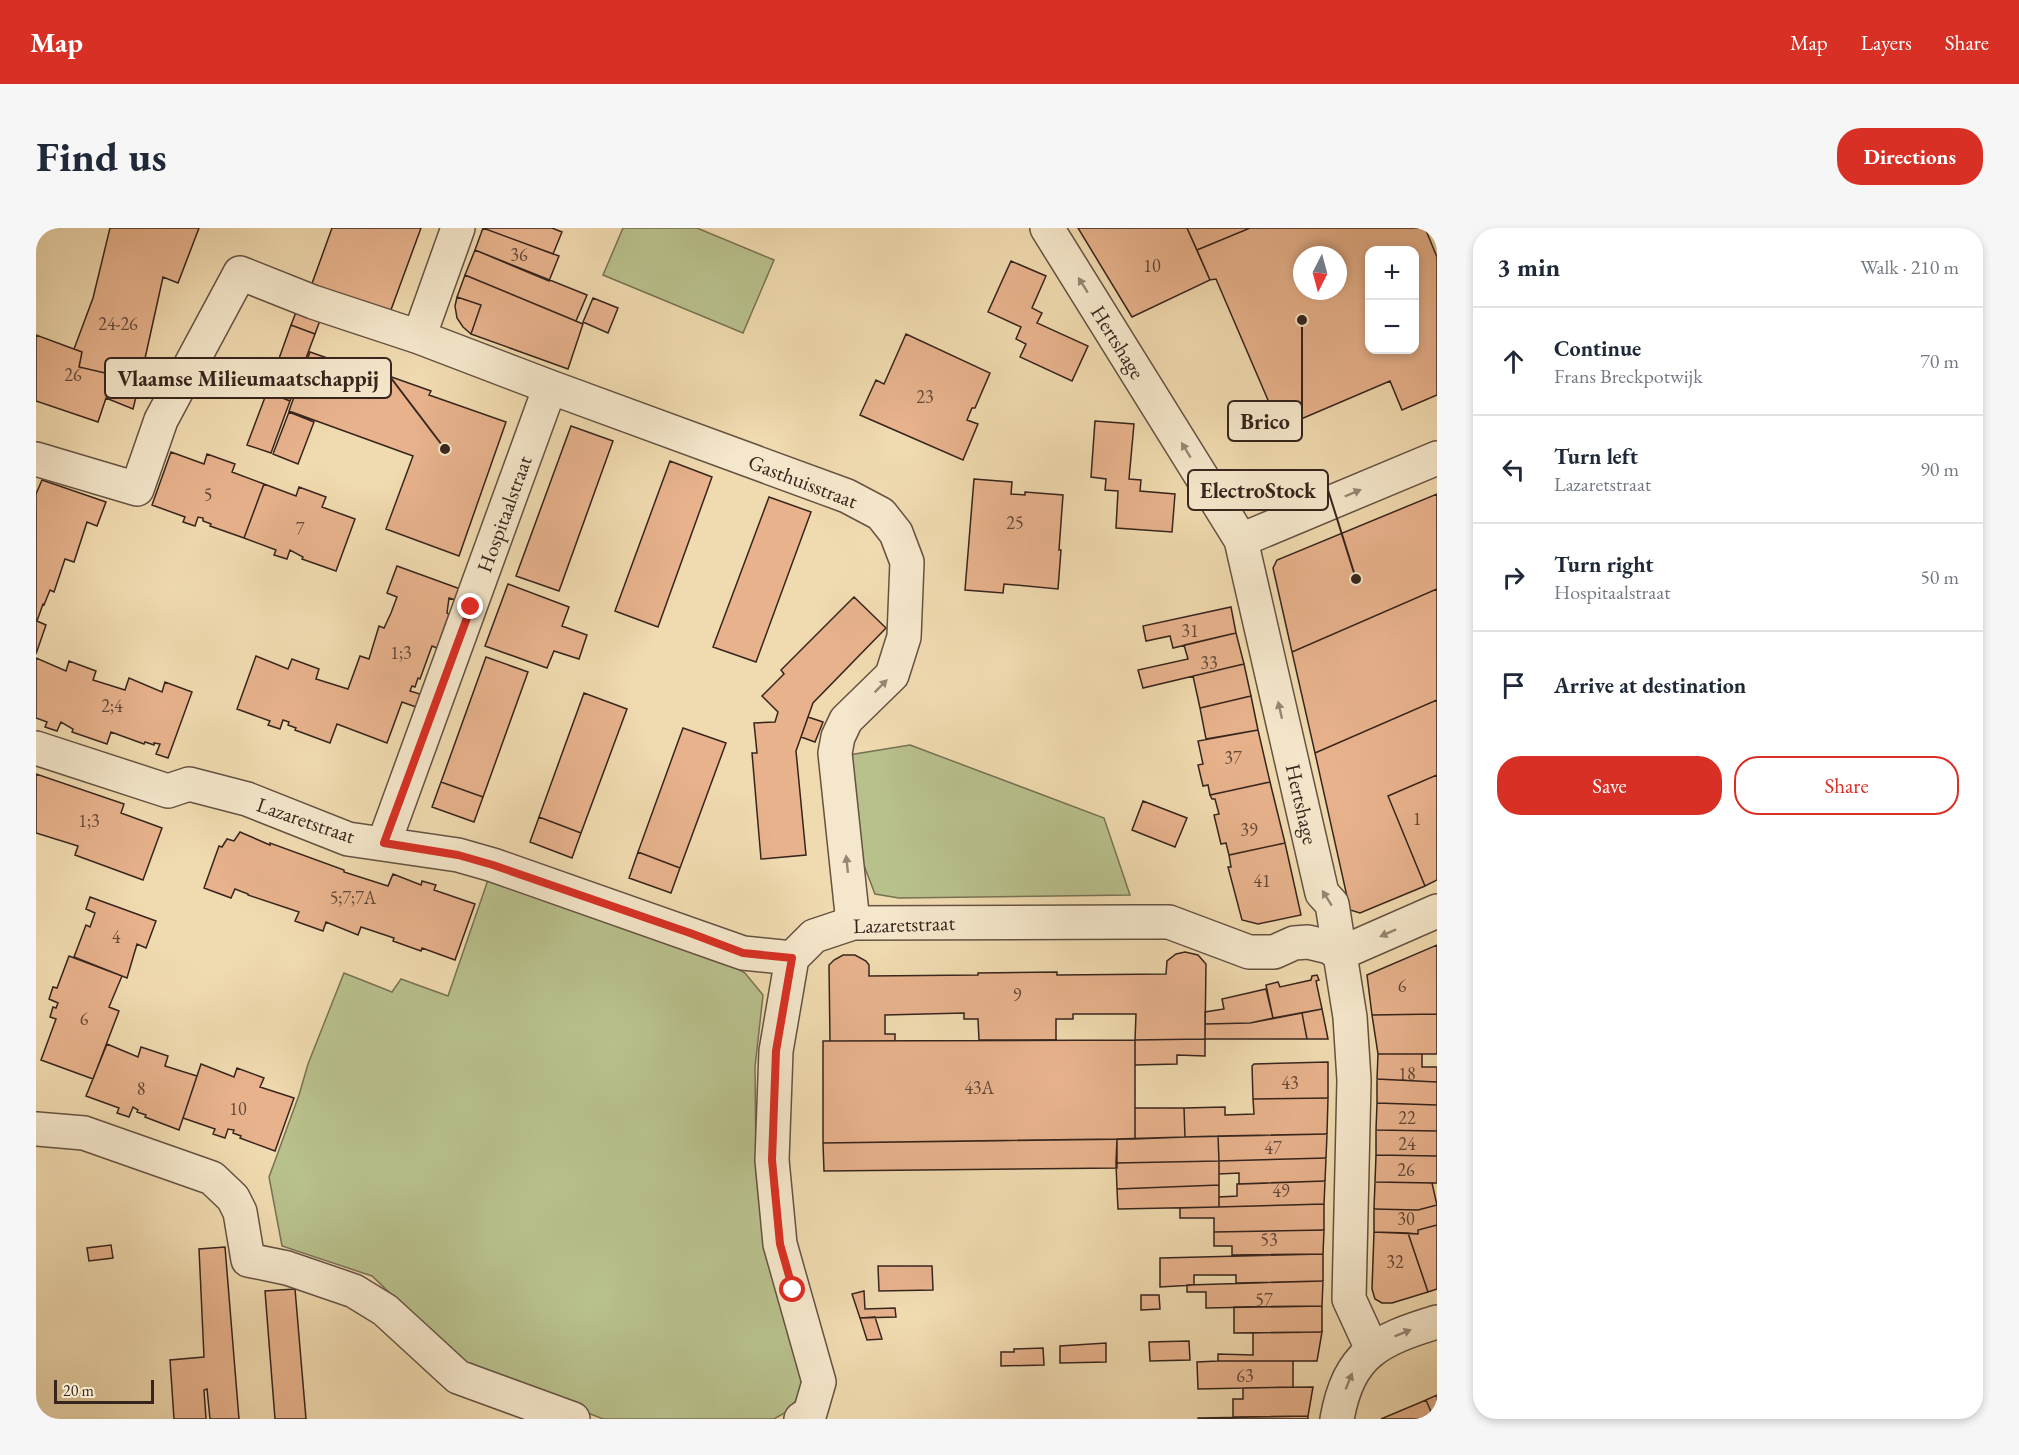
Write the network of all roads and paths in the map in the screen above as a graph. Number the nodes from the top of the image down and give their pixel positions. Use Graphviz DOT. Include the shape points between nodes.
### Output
graph roads {
  1 [pos="458,228"];
  2 [pos="1047,228"];
  3 [pos="419,337"];
  4 [pos="550,387"];
  5 [pos="1437,458"];
  6 [pos="36,459"];
  7 [pos="1241,540"];
  8 [pos="36,748"];
  9 [pos="384,843"];
  10 [pos="1437,911"];
  11 [pos="853,922"];
  12 [pos="1340,954"];
  13 [pos="792,958"];
  14 [pos="36,1129"];
  15 [pos="1437,1322"];
  16 [pos="1372,1349"];
  17 [pos="573,1419"];
  18 [pos="801,1419"];
  19 [pos="1337,1419"];
  1 -- 3 [label="street"];
  7 -- 2 [label="street, Hertshage, one-way"];
  3 -- 4 [label="street, Gasthuisstraat"];
  3 -- 6 [label="street, Gasthuisstraat" via="240,273 161,420 137,489"];
  4 -- 9 [label="street, Hospitaalstraat"];
  11 -- 4 [label="street, Gasthuisstraat, one-way" via="835,753 846,720 892,675 904,637 907,562 896,533 881,514 847,496"];
  7 -- 5 [label="street, one-way"];
  12 -- 7 [label="street, Hertshage, one-way" via="1332,904 1322,893"];
  8 -- 9 [label="street, Lazaretstraat" via="168,791 189,784 247,799 348,839"];
  9 -- 13 [label="street, Lazaretstraat" via="458,855 743,953"];
  10 -- 12 [label="street, one-way"];
  11 -- 12 [label="street, Lazaretstraat" via="1169,922 1250,952 1274,952 1308,942"];
  11 -- 13 [label="street, Lazaretstraat" via="814,936"];
  12 -- 16 [label="street, Hertshage" via="1354,1080 1349,1299"];
  13 -- 18 [label="street" via="776,1051 772,1160 780,1244 819,1382 810,1413"];
  14 -- 17 [label="street" via="84,1133 212,1178 233,1198 240,1212 248,1260 287,1268 354,1292 385,1310 458,1377"];
  16 -- 15 [label="street, one-way" via="1400,1333"];
  19 -- 16 [label="street, one-way" via="1348,1380 1357,1363"];
}
